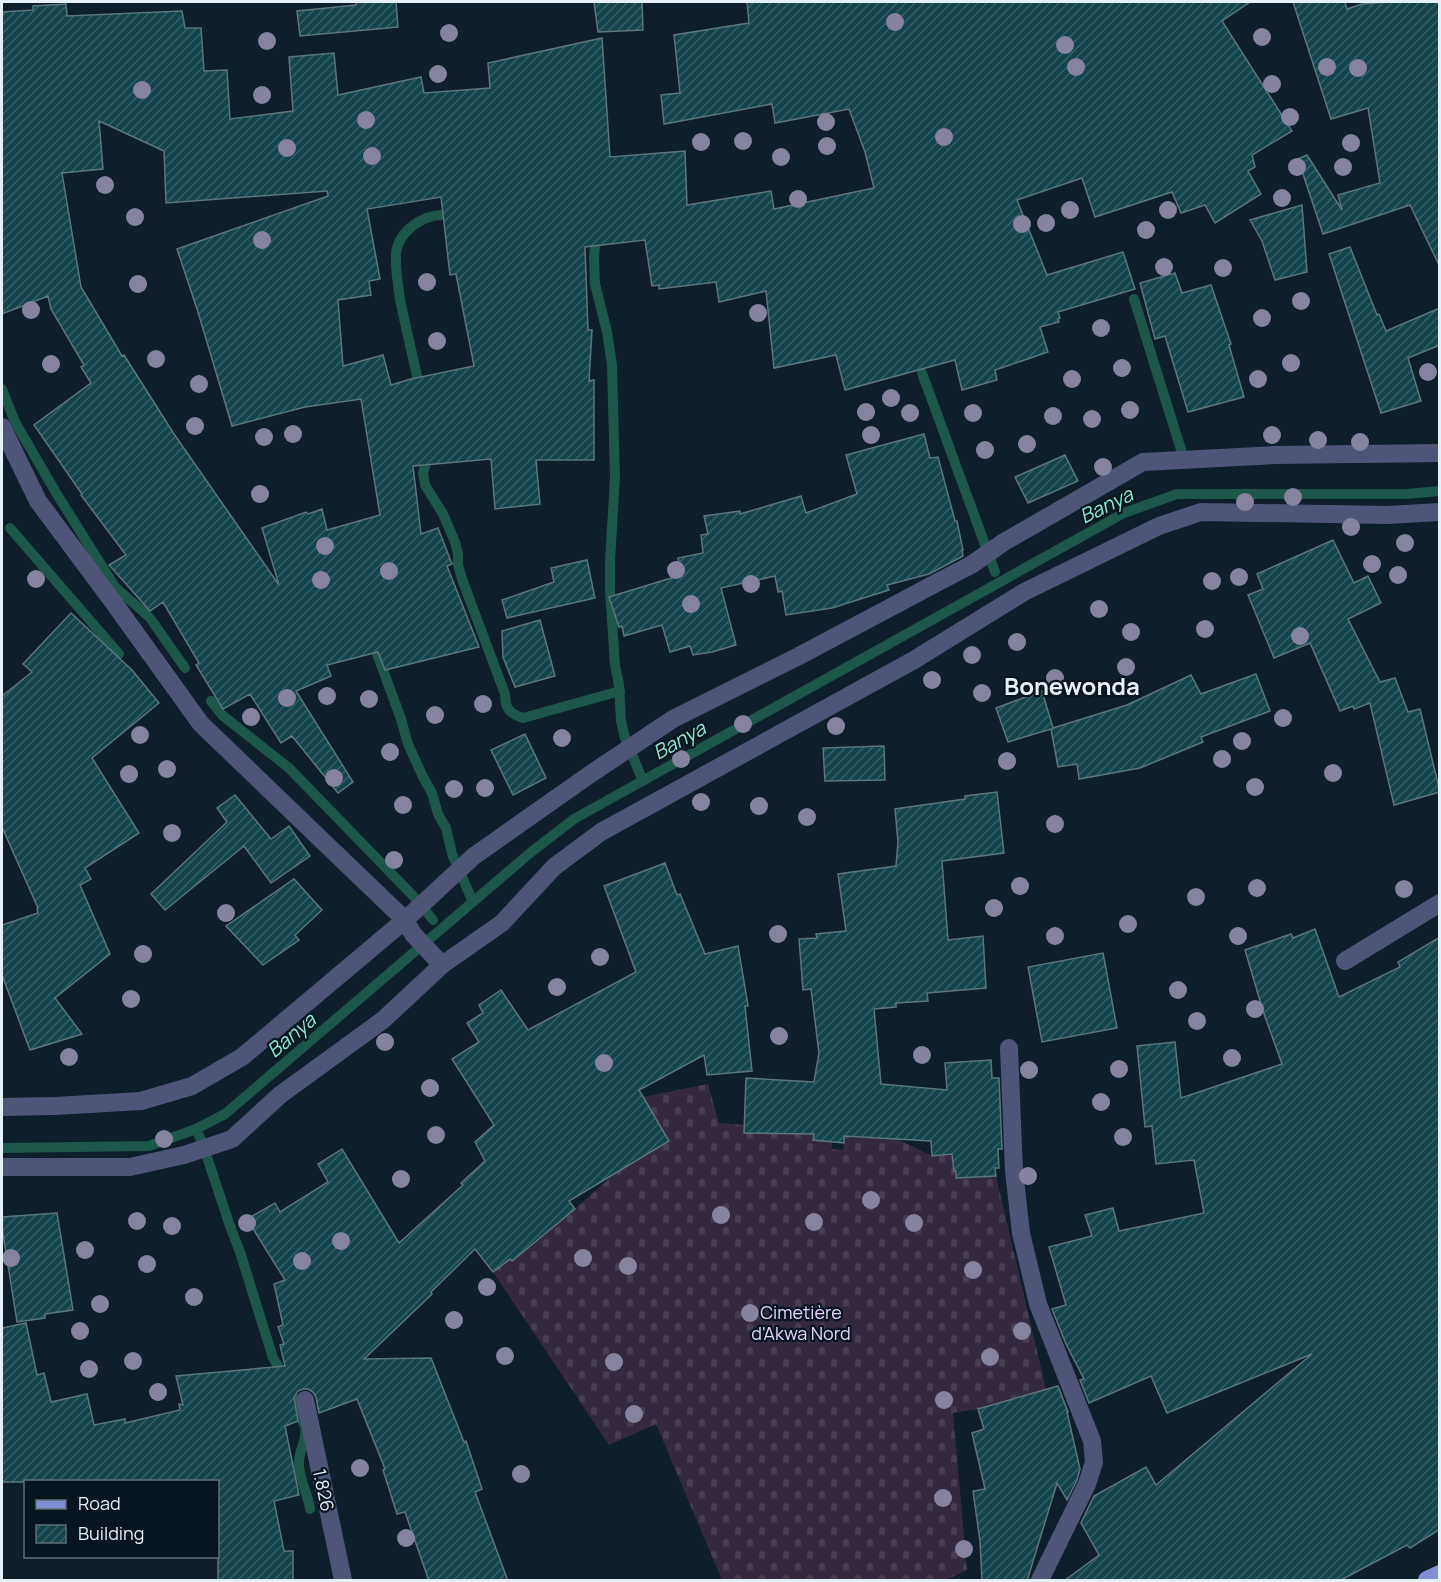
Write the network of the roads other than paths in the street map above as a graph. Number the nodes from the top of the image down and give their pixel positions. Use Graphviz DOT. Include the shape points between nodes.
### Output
graph roads {
  1 [pos="2,427"];
  2 [pos="1440,453"];
  3 [pos="1440,512"];
  4 [pos="1440,903"];
  5 [pos="409,927"];
  6 [pos="438,960"];
  7 [pos="1345,962"];
  8 [pos="1009,1048"];
  9 [pos="2,1107"];
  10 [pos="2,1167"];
  11 [pos="305,1400"];
  12 [pos="1440,1574"];
  13 [pos="343,1581"];
  14 [pos="1040,1581"];
  15 [pos="1427,1581"];
  1 -- 5 [label="street" via="38,501 201,724"];
  2 -- 5 [label="street" via="1143,462 971,565 673,720 474,856"];
  3 -- 6 [label="street" via="1388,516 1201,512 1159,526 1024,592 914,660 601,832 554,867 502,923"];
  4 -- 7 [label="street"];
  5 -- 6 [label="street"];
  5 -- 9 [label="street" via="242,1057 192,1086 141,1101"];
  6 -- 10 [label="street" via="382,1020 280,1095 232,1139 130,1167"];
  8 -- 14 [label="street" via="1021,1233 1038,1304 1092,1441 1094,1462"];
  11 -- 13 [label="street, 1.826"];
  12 -- 15 [label="main road"];
}
